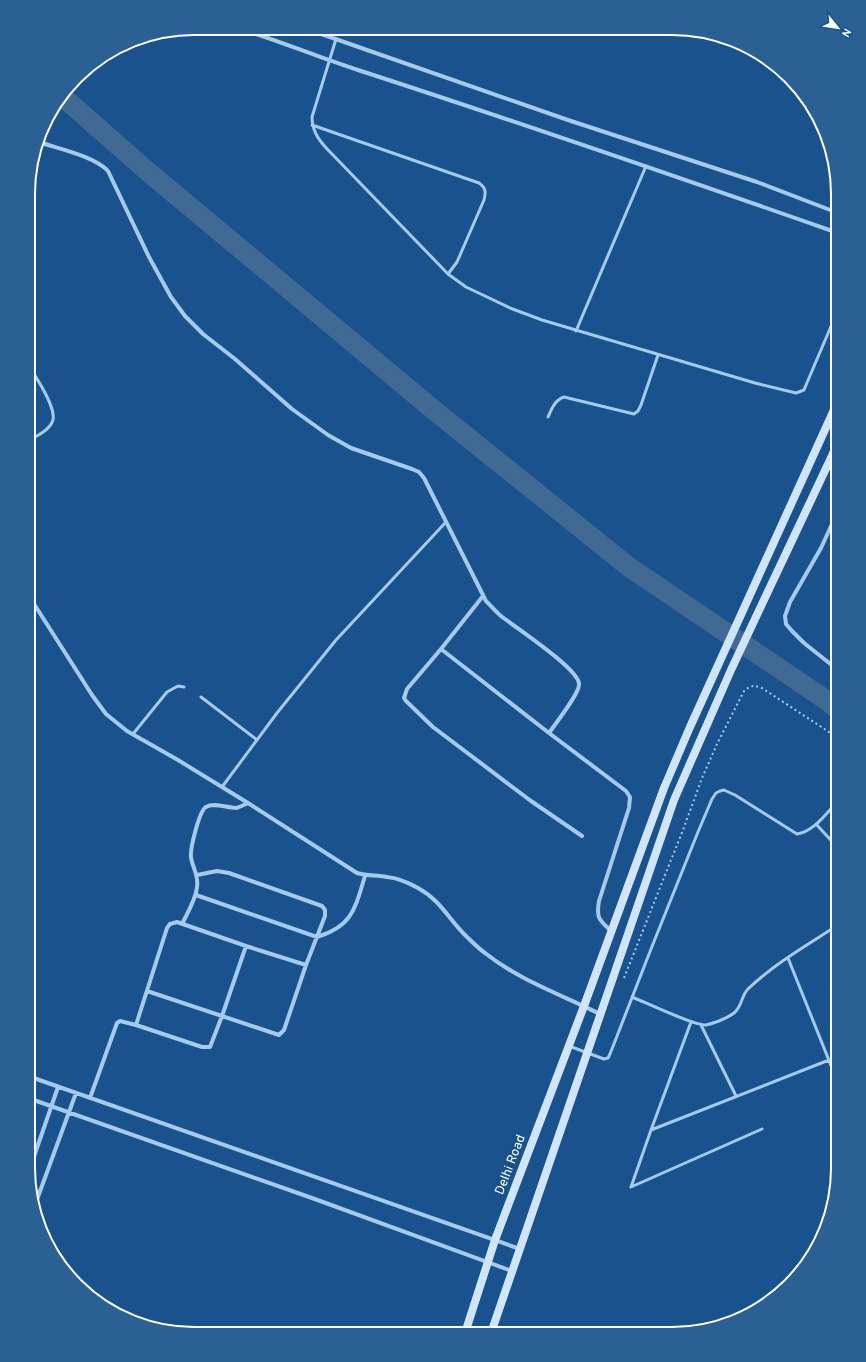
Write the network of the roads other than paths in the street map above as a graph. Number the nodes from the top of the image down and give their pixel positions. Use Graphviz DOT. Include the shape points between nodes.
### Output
graph roads {
  1 [pos="260,35"];
  2 [pos="324,35"];
  3 [pos="336,39"];
  4 [pos="330,60"];
  5 [pos="312,125"];
  6 [pos="43,143"];
  7 [pos="646,166"];
  8 [pos="831,210"];
  9 [pos="831,231"];
  10 [pos="448,274"];
  11 [pos="831,326"];
  12 [pos="576,331"];
  13 [pos="658,355"];
  14 [pos="35,377"];
  15 [pos="831,416"];
  16 [pos="548,417"];
  17 [pos="35,436"];
  18 [pos="831,458"];
  19 [pos="446,522"];
  20 [pos="831,526"];
  21 [pos="483,596"];
  22 [pos="35,605"];
  23 [pos="440,649"];
  24 [pos="831,664"];
  25 [pos="184,687"];
  26 [pos="201,697"];
  27 [pos="549,733"];
  28 [pos="133,734"];
  29 [pos="256,740"];
  30 [pos="222,787"];
  31 [pos="248,803"];
  32 [pos="831,808"];
  33 [pos="816,824"];
  34 [pos="582,836"];
  35 [pos="831,840"];
  36 [pos="197,874"];
  37 [pos="365,876"];
  38 [pos="196,895"];
  39 [pos="182,924"];
  40 [pos="831,930"];
  41 [pos="612,931"];
  42 [pos="317,937"];
  43 [pos="246,946"];
  44 [pos="788,958"];
  45 [pos="306,965"];
  46 [pos="146,991"];
  47 [pos="632,997"];
  48 [pos="584,1006"];
  49 [pos="601,1014"];
  50 [pos="222,1016"];
  51 [pos="691,1022"];
  52 [pos="136,1025"];
  53 [pos="701,1025"];
  54 [pos="569,1046"];
  55 [pos="588,1053"];
  56 [pos="829,1060"];
  57 [pos="831,1065"];
  58 [pos="35,1079"];
  59 [pos="58,1087"];
  60 [pos="76,1093"];
  61 [pos="736,1096"];
  62 [pos="90,1098"];
  63 [pos="35,1101"];
  64 [pos="52,1107"];
  65 [pos="69,1113"];
  66 [pos="762,1129"];
  67 [pos="651,1130"];
  68 [pos="35,1154"];
  69 [pos="38,1198"];
  70 [pos="495,1240"];
  71 [pos="520,1249"];
  72 [pos="488,1263"];
  73 [pos="512,1271"];
  74 [pos="467,1327"];
  75 [pos="493,1327"];
  1 -- 4 [label="street"];
  2 -- 3 [label="street"];
  3 -- 4 [label="lane"];
  3 -- 8 [label="street" via="568,120 757,182"];
  4 -- 5 [label="lane" via="312,117"];
  4 -- 7 [label="street"];
  5 -- 10 [label="lane" via="322,144"];
  5 -- 10 [label="lane" via="479,183 484,187 484,200 457,262"];
  6 -- 19 [label="street" via="89,159 108,171 171,297 203,334 292,409 328,435 351,448 419,472"];
  7 -- 9 [label="street"];
  7 -- 12 [label="lane"];
  10 -- 12 [label="lane" via="466,287 510,308"];
  11 -- 13 [label="lane" via="804,390 796,394"];
  12 -- 13 [label="lane"];
  13 -- 16 [label="lane" via="636,413 564,397 556,402"];
  14 -- 17 [label="lane" via="53,414 51,425"];
  15 -- 41 [label="main road, Delhi Road" via="664,788"];
  18 -- 49 [label="main road" via="731,670 674,800"];
  19 -- 21 [label="street"];
  19 -- 29 [label="lane" via="336,640"];
  20 -- 24 [label="street" via="785,616 786,624 792,631"];
  21 -- 23 [label="street"];
  21 -- 27 [label="street" via="500,616 540,645 578,678 580,685 575,696"];
  22 -- 28 [label="street" via="106,714"];
  23 -- 27 [label="street"];
  23 -- 34 [label="street" via="407,690 404,698 406,702 434,727 531,801"];
  25 -- 28 [label="lane" via="178,686 167,692"];
  26 -- 29 [label="lane"];
  27 -- 41 [label="street" via="626,791 630,797 629,808 597,912 599,920"];
  28 -- 30 [label="street"];
  29 -- 30 [label="lane"];
  30 -- 31 [label="street"];
  31 -- 36 [label="street" via="236,808 212,805 201,812 191,857"];
  31 -- 37 [label="street"];
  32 -- 33 [label="lane"];
  33 -- 35 [label="lane"];
  33 -- 47 [label="lane" via="807,832 797,834 735,795 724,790 716,793"];
  36 -- 38 [label="street"];
  36 -- 42 [label="street" via="217,871 230,873 322,906 325,916"];
  37 -- 42 [label="street" via="350,917 330,933"];
  37 -- 48 [label="street" via="397,879 418,888 438,902 464,935 485,953 533,982"];
  38 -- 39 [label="street"];
  38 -- 42 [label="street"];
  39 -- 43 [label="street"];
  39 -- 46 [label="street" via="177,922 167,928"];
  40 -- 44 [label="lane"];
  41 -- 48 [label="main road, Delhi Road"];
  42 -- 45 [label="street"];
  43 -- 45 [label="street"];
  43 -- 50 [label="street"];
  44 -- 53 [label="lane" via="747,990 734,1013"];
  44 -- 56 [label="lane"];
  45 -- 50 [label="street" via="282,1033"];
  46 -- 50 [label="street"];
  46 -- 52 [label="street"];
  47 -- 51 [label="lane"];
  47 -- 55 [label="lane" via="608,1058 601,1059"];
  48 -- 49 [label="street"];
  48 -- 54 [label="main road, Delhi Road"];
  49 -- 55 [label="main road"];
  50 -- 52 [label="street" via="212,1045 208,1048"];
  51 -- 53 [label="lane"];
  51 -- 67 [label="lane"];
  52 -- 62 [label="street" via="120,1021 117,1023"];
  53 -- 61 [label="lane"];
  54 -- 55 [label="lane"];
  54 -- 70 [label="main road, Delhi Road"];
  55 -- 71 [label="main road"];
  56 -- 57 [label="lane"];
  56 -- 61 [label="lane"];
  58 -- 59 [label="street"];
  59 -- 60 [label="street"];
  59 -- 64 [label="street"];
  60 -- 62 [label="street"];
  60 -- 65 [label="street"];
  61 -- 67 [label="lane"];
  62 -- 70 [label="street"];
  63 -- 64 [label="street"];
  64 -- 65 [label="street"];
  64 -- 68 [label="street"];
  65 -- 69 [label="street"];
  65 -- 72 [label="street"];
  66 -- 67 [label="lane" via="631,1187"];
  70 -- 71 [label="street"];
  70 -- 72 [label="main road, Delhi Road"];
  71 -- 73 [label="main road"];
  72 -- 73 [label="street"];
  72 -- 74 [label="main road, Delhi Road"];
  73 -- 75 [label="main road"];
}
